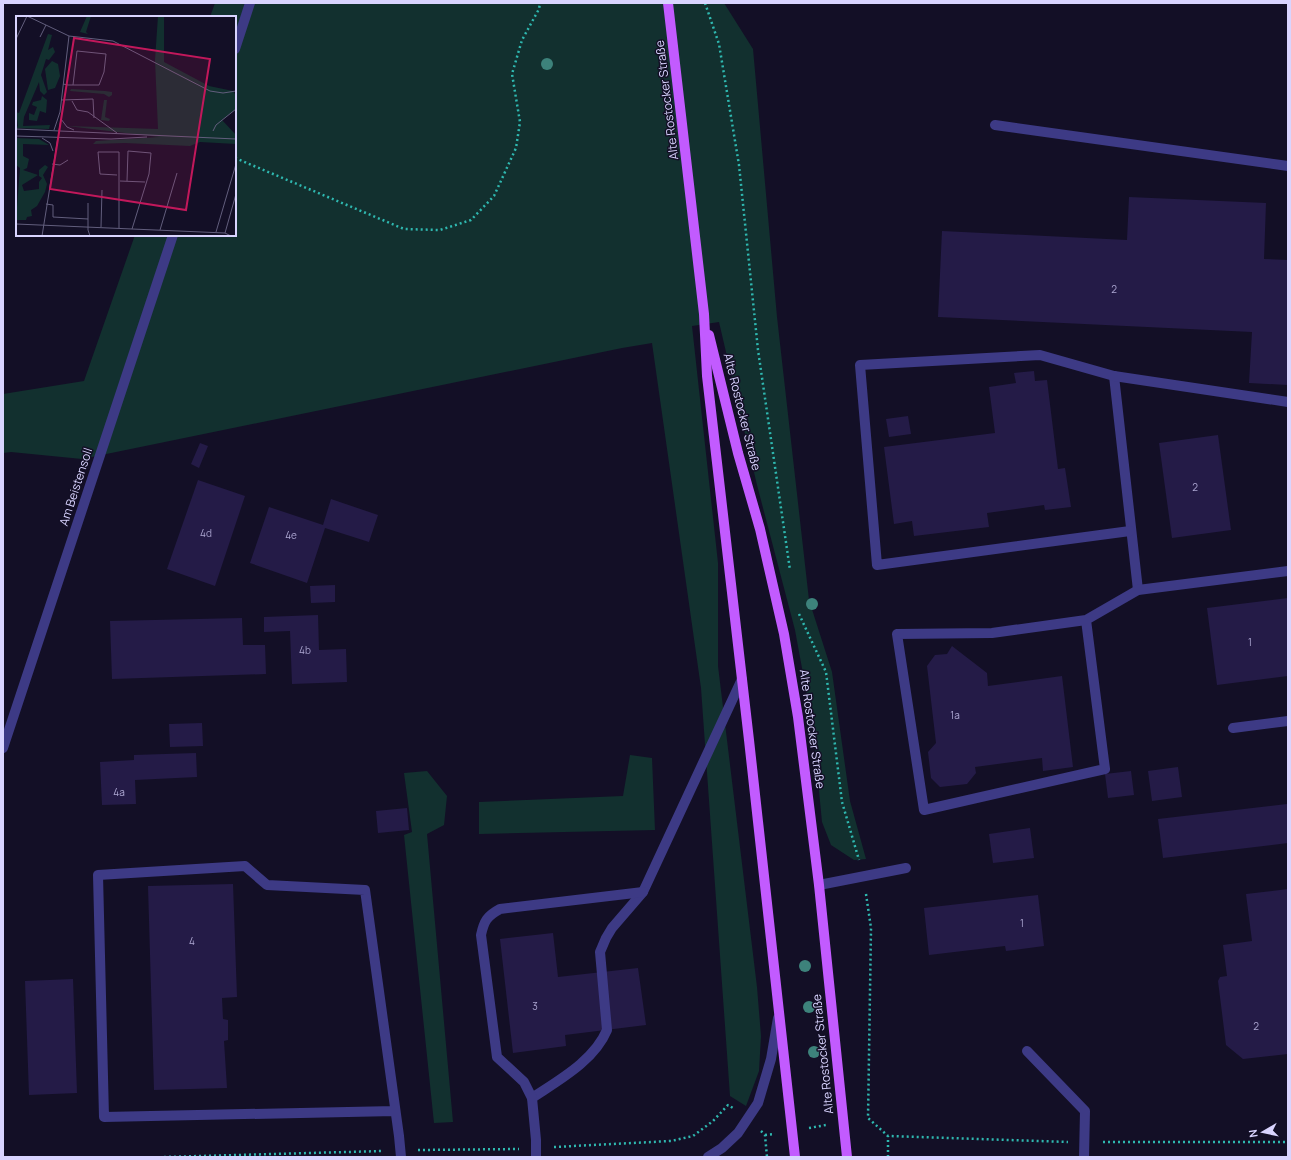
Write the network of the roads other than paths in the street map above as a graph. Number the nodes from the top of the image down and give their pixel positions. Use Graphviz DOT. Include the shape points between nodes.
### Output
graph roads {
  1 [pos="250,3"];
  2 [pos="668,3"];
  3 [pos="236,46"];
  4 [pos="995,126"];
  5 [pos="1288,166"];
  6 [pos="173,236"];
  7 [pos="704,314"];
  8 [pos="1114,376"];
  9 [pos="1288,402"];
  10 [pos="1130,531"];
  11 [pos="1288,571"];
  12 [pos="1138,590"];
  13 [pos="1086,620"];
  14 [pos="742,679"];
  15 [pos="1288,721"];
  16 [pos="1233,728"];
  17 [pos="3,748"];
  18 [pos="906,868"];
  19 [pos="819,885"];
  20 [pos="643,892"];
  21 [pos="779,1014"];
  22 [pos="1027,1051"];
  23 [pos="532,1098"];
  24 [pos="395,1111"];
  25 [pos="536,1153"];
  26 [pos="401,1154"];
  27 [pos="708,1157"];
  28 [pos="794,1157"];
  29 [pos="847,1157"];
  30 [pos="1084,1157"];
  1 -- 3 [label="street"];
  2 -- 7 [label="main road, Alte Rostocker Straße"];
  4 -- 5 [label="street"];
  6 -- 17 [label="street, Am Beistensoll"];
  7 -- 14 [label="main road, Alte Rostocker Straße" via="706,376"];
  7 -- 19 [label="main road, Alte Rostocker Straße" via="784,634 798,716"];
  8 -- 9 [label="street"];
  8 -- 10 [label="street"];
  8 -- 10 [label="street" via="1040,355 860,365 877,565"];
  10 -- 12 [label="street"];
  11 -- 12 [label="street"];
  12 -- 13 [label="street"];
  13 -- 13 [label="street" via="992,633 897,634 924,810 1105,769"];
  14 -- 20 [label="street"];
  14 -- 21 [label="main road, Alte Rostocker Straße"];
  15 -- 16 [label="street"];
  18 -- 19 [label="street"];
  19 -- 29 [label="main road, Alte Rostocker Straße"];
  20 -- 23 [label="street" via="612,928 600,952 607,1030 603,1038 581,1063"];
  20 -- 23 [label="street" via="500,909 490,914 484,923 481,935 497,1057 524,1082"];
  21 -- 27 [label="street" via="758,1103 733,1138"];
  21 -- 28 [label="main road, Alte Rostocker Straße"];
  22 -- 30 [label="street" via="1085,1111"];
  23 -- 25 [label="street"];
  24 -- 24 [label="street" via="104,1117 98,875 245,866 267,885 365,890"];
  24 -- 26 [label="street"];
}
